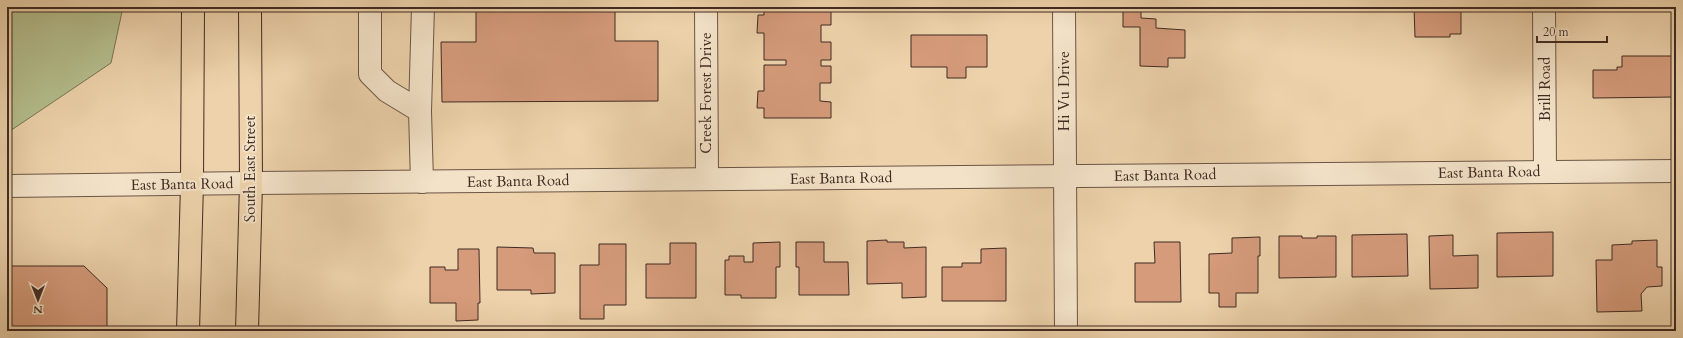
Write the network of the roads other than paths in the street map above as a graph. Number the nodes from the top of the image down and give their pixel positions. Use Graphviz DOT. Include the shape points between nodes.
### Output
graph roads {
  1 [pos="193,7"];
  2 [pos="250,7"];
  3 [pos="370,7"];
  4 [pos="424,7"];
  5 [pos="706,7"];
  6 [pos="1064,7"];
  7 [pos="1544,7"];
  8 [pos="420,111"];
  9 [pos="1545,171"];
  10 [pos="1676,171"];
  11 [pos="1064,176"];
  12 [pos="707,179"];
  13 [pos="422,182"];
  14 [pos="251,183"];
  15 [pos="192,184"];
  16 [pos="7,186"];
  17 [pos="188,331"];
  18 [pos="247,331"];
  19 [pos="1066,331"];
  1 -- 15 [label="main road"];
  2 -- 14 [label="main road, South East Street"];
  3 -- 8 [label="street" via="370,74 387,92"];
  4 -- 8 [label="street"];
  5 -- 12 [label="street, Creek Forest Drive"];
  6 -- 11 [label="street, Hi Vu Drive"];
  7 -- 9 [label="street, Brill Road"];
  8 -- 13 [label="street"];
  9 -- 10 [label="street, East Banta Road"];
  9 -- 11 [label="street, East Banta Road"];
  11 -- 12 [label="street, East Banta Road"];
  11 -- 19 [label="street, Hi Vu Drive"];
  12 -- 13 [label="street, East Banta Road"];
  13 -- 14 [label="street, East Banta Road"];
  14 -- 15 [label="street, East Banta Road"];
  14 -- 18 [label="main road, South East Street"];
  15 -- 16 [label="street, East Banta Road"];
  15 -- 17 [label="main road"];
}
